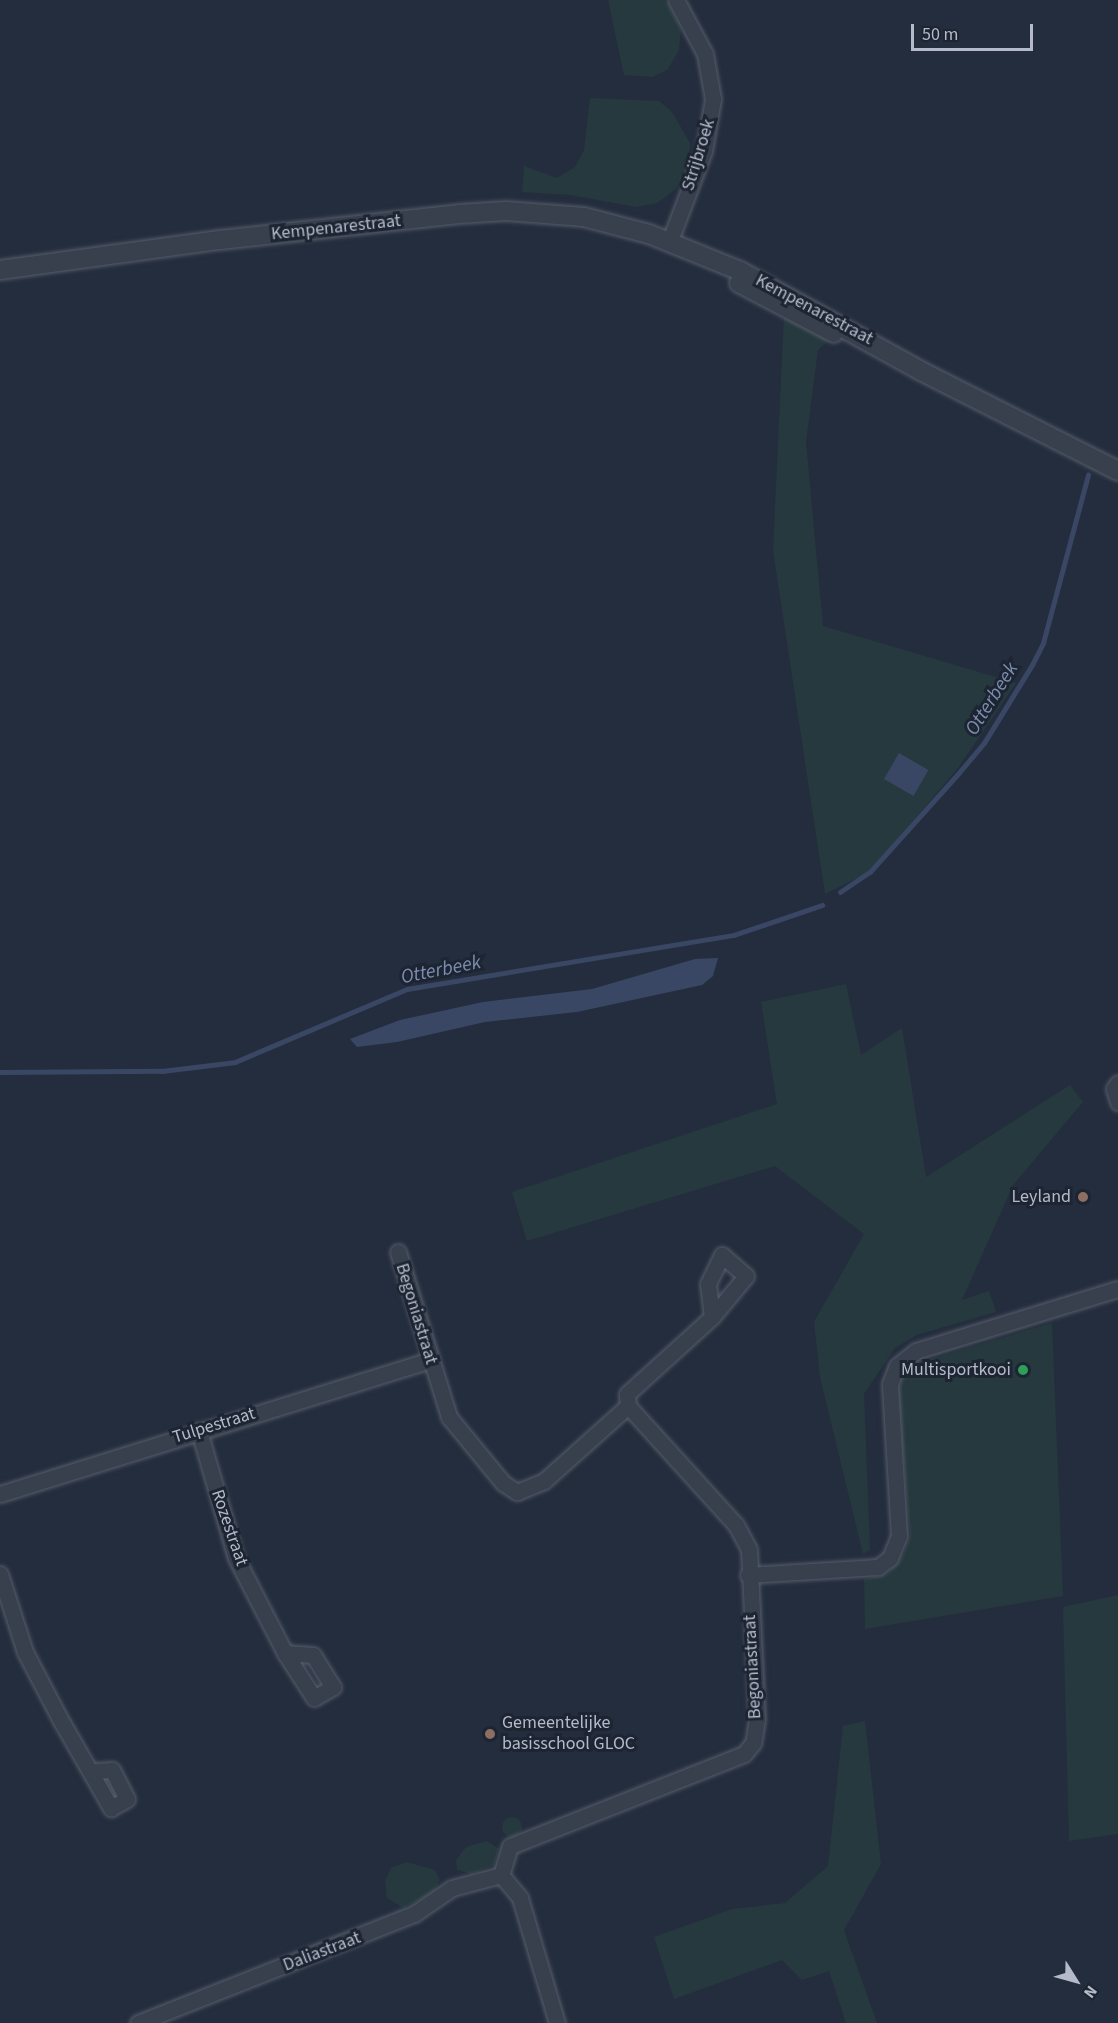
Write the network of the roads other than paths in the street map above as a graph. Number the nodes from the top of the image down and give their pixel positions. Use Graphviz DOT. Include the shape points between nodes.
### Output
graph roads {
  1 [pos="676,0"];
  2 [pos="669,243"];
  3 [pos="0,270"];
  4 [pos="1118,471"];
  5 [pos="1118,1083"];
  6 [pos="1118,1102"];
  7 [pos="398,1252"];
  8 [pos="1118,1289"];
  9 [pos="712,1317"];
  10 [pos="429,1360"];
  11 [pos="628,1406"];
  12 [pos="199,1431"];
  13 [pos="0,1494"];
  14 [pos="0,1574"];
  15 [pos="748,1575"];
  16 [pos="285,1653"];
  17 [pos="90,1771"];
  18 [pos="501,1875"];
  19 [pos="138,2023"];
  20 [pos="557,2023"];
  1 -- 2 [label="street, Strijbroek" via="705,54 713,99 704,151"];
  2 -- 3 [label="street, Kempenarestraat" via="584,217 506,211 220,240"];
  2 -- 4 [label="street, Kempenarestraat" via="740,270 921,371"];
  5 -- 6 [label="street" via="1114,1089"];
  7 -- 10 [label="street, Begoniastraat"];
  8 -- 15 [label="street" via="916,1351 897,1366 890,1384 899,1536 890,1558 878,1567"];
  9 -- 11 [label="street, Begoniastraat" via="627,1394"];
  10 -- 11 [label="street, Begoniastraat" via="449,1417 503,1483 517,1492 544,1481"];
  10 -- 12 [label="street, Tulpestraat"];
  11 -- 15 [label="street, Begoniastraat" via="736,1525 748,1549"];
  12 -- 13 [label="street, Tulpestraat"];
  12 -- 16 [label="street, Rozestraat" via="236,1557"];
  14 -- 17 [label="street" via="25,1652"];
  15 -- 18 [label="street, Begoniastraat" via="757,1719 753,1743 744,1754 510,1846"];
  18 -- 19 [label="street, Daliastraat" via="453,1888 414,1914"];
  18 -- 20 [label="street" via="520,1898"];
}
